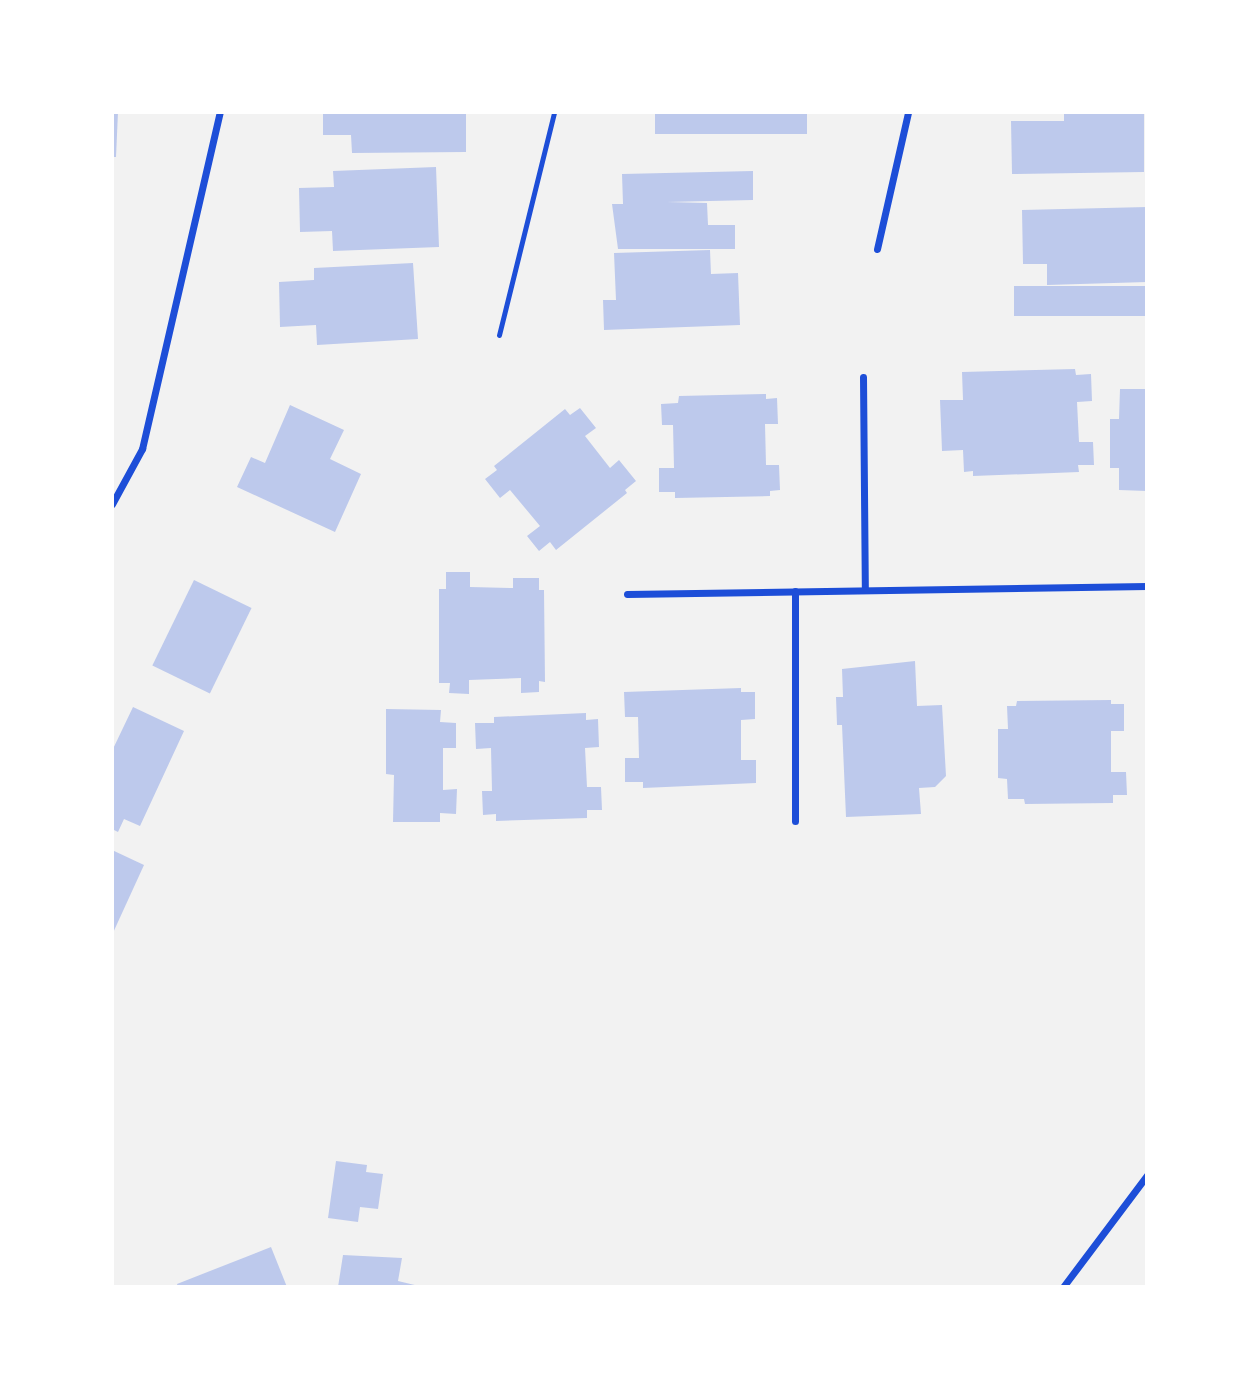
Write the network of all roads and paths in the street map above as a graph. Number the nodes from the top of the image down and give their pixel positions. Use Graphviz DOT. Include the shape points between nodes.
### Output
graph roads {
  1 [pos="220,112"];
  2 [pos="554,112"];
  3 [pos="908,112"];
  4 [pos="877,249"];
  5 [pos="499,335"];
  6 [pos="863,377"];
  7 [pos="112,504"];
  8 [pos="1147,586"];
  9 [pos="865,590"];
  10 [pos="795,591"];
  11 [pos="627,594"];
  12 [pos="795,821"];
  13 [pos="1147,1175"];
  14 [pos="1063,1287"];
  1 -- 7 [label="street" via="142,449"];
  2 -- 5 [label="lane"];
  3 -- 4 [label="street"];
  6 -- 9 [label="street"];
  8 -- 9 [label="street"];
  9 -- 10 [label="street"];
  10 -- 11 [label="street"];
  10 -- 12 [label="street"];
  13 -- 14 [label="street"];
}
